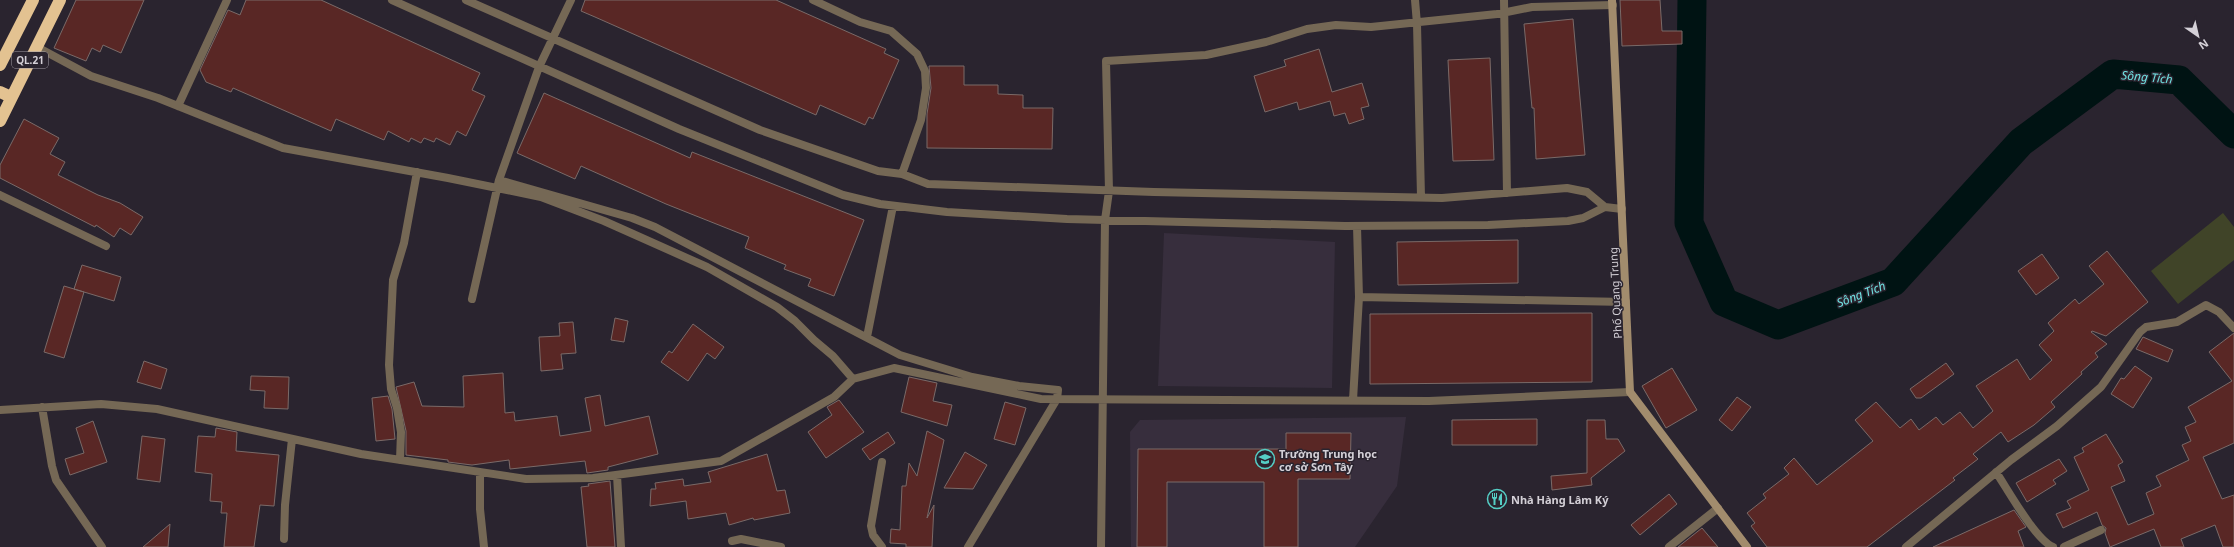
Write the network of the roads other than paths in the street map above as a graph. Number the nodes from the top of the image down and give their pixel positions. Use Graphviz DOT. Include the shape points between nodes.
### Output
graph roads {
  1 [pos="33,0"];
  2 [pos="60,0"];
  3 [pos="227,0"];
  4 [pos="392,0"];
  5 [pos="466,0"];
  6 [pos="571,0"];
  7 [pos="813,0"];
  8 [pos="1415,0"];
  9 [pos="1504,0"];
  10 [pos="1613,2"];
  11 [pos="1504,13"];
  12 [pos="1417,24"];
  13 [pos="554,39"];
  14 [pos="37,47"];
  15 [pos="0,65"];
  16 [pos="539,67"];
  17 [pos="0,92"];
  18 [pos="12,97"];
  19 [pos="178,106"];
  20 [pos="0,121"];
  21 [pos="417,172"];
  22 [pos="902,174"];
  23 [pos="498,184"];
  24 [pos="1109,191"];
  25 [pos="1507,193"];
  26 [pos="0,195"];
  27 [pos="1421,197"];
  28 [pos="893,206"];
  29 [pos="1605,208"];
  30 [pos="1622,209"];
  31 [pos="1105,220"];
  32 [pos="1357,226"];
  33 [pos="106,246"];
  34 [pos="1359,297"];
  35 [pos="472,299"];
  36 [pos="1626,302"];
  37 [pos="2234,328"];
  38 [pos="867,337"];
  39 [pos="853,379"];
  40 [pos="1630,392"];
  41 [pos="1057,399"];
  42 [pos="1102,399"];
  43 [pos="1353,400"];
  44 [pos="42,407"];
  45 [pos="0,410"];
  46 [pos="292,438"];
  47 [pos="400,460"];
  48 [pos="882,462"];
  49 [pos="480,472"];
  50 [pos="1996,472"];
  51 [pos="617,475"];
  52 [pos="1718,508"];
  53 [pos="2101,530"];
  54 [pos="284,539"];
  55 [pos="732,540"];
  56 [pos="102,547"];
  57 [pos="484,547"];
  58 [pos="621,547"];
  59 [pos="781,547"];
  60 [pos="875,547"];
  61 [pos="882,547"];
  62 [pos="886,547"];
  63 [pos="968,547"];
  64 [pos="1101,547"];
  65 [pos="1669,547"];
  66 [pos="1747,547"];
  67 [pos="1906,547"];
  68 [pos="2053,547"];
  69 [pos="2064,547"];
  1 -- 15 [label="highway, QL.21"];
  2 -- 14 [label="highway, QL.21"];
  3 -- 19 [label="street"];
  4 -- 16 [label="street"];
  5 -- 13 [label="street"];
  6 -- 13 [label="street"];
  7 -- 22 [label="street" via="860,22 891,31 917,54 925,71 926,88 922,120"];
  8 -- 12 [label="street"];
  9 -- 11 [label="street"];
  10 -- 11 [label="street" via="1532,7"];
  10 -- 30 [label="street, Phố Quang Trung"];
  11 -- 12 [label="street"];
  11 -- 25 [label="street" via="1508,124"];
  12 -- 24 [label="street" via="1371,28 1336,24 1206,55 1106,61"];
  12 -- 27 [label="street"];
  13 -- 16 [label="street"];
  13 -- 22 [label="street" via="760,130 878,171"];
  14 -- 18 [label="highway, QL.21"];
  14 -- 19 [label="street" via="91,76"];
  16 -- 23 [label="street"];
  16 -- 28 [label="street" via="679,129 843,195"];
  17 -- 18 [label="highway"];
  18 -- 20 [label="highway, QL.21"];
  19 -- 21 [label="street" via="282,148"];
  21 -- 23 [label="street"];
  21 -- 47 [label="street" via="404,243 392,280 388,365 391,389 398,408 401,432"];
  22 -- 24 [label="street" via="928,184"];
  23 -- 35 [label="street"];
  23 -- 38 [label="street" via="632,218 649,225 704,251"];
  23 -- 39 [label="street" via="604,221 707,267 777,307 833,356"];
  24 -- 27 [label="street"];
  24 -- 31 [label="street"];
  25 -- 27 [label="street"];
  25 -- 29 [label="street" via="1567,188 1587,192"];
  26 -- 33 [label="street"];
  28 -- 31 [label="street" via="947,212"];
  28 -- 38 [label="street"];
  29 -- 30 [label="street"];
  29 -- 32 [label="street" via="1583,218 1568,221 1488,225"];
  30 -- 36 [label="street, Phố Quang Trung"];
  31 -- 32 [label="street"];
  31 -- 42 [label="street"];
  32 -- 34 [label="street"];
  34 -- 36 [label="street"];
  34 -- 43 [label="street"];
  36 -- 40 [label="street, Phố Quang Trung"];
  37 -- 50 [label="street" via="2219,312 2206,305 2177,322 2146,328 2134,339 2101,388 2057,426"];
  38 -- 41 [label="street" via="900,354 972,377 1058,390"];
  39 -- 41 [label="street" via="894,368 1041,399"];
  39 -- 51 [label="street" via="834,397 721,461"];
  40 -- 43 [label="street" via="1429,401"];
  40 -- 52 [label="street"];
  41 -- 42 [label="street"];
  41 -- 63 [label="street"];
  42 -- 43 [label="street"];
  42 -- 64 [label="street"];
  44 -- 45 [label="street"];
  44 -- 46 [label="street" via="101,404 157,409"];
  44 -- 56 [label="street" via="56,480"];
  46 -- 47 [label="street"];
  46 -- 54 [label="street"];
  47 -- 49 [label="street"];
  48 -- 61 [label="street" via="871,526 873,535"];
  49 -- 51 [label="street" via="526,480"];
  49 -- 57 [label="street"];
  50 -- 67 [label="street"];
  50 -- 68 [label="street" via="2038,534"];
  51 -- 58 [label="street"];
  52 -- 65 [label="street"];
  52 -- 66 [label="street"];
  53 -- 69 [label="street"];
  55 -- 59 [label="street" via="741,538"];
  60 -- 61 [label="street"];
  61 -- 62 [label="street"];
}
